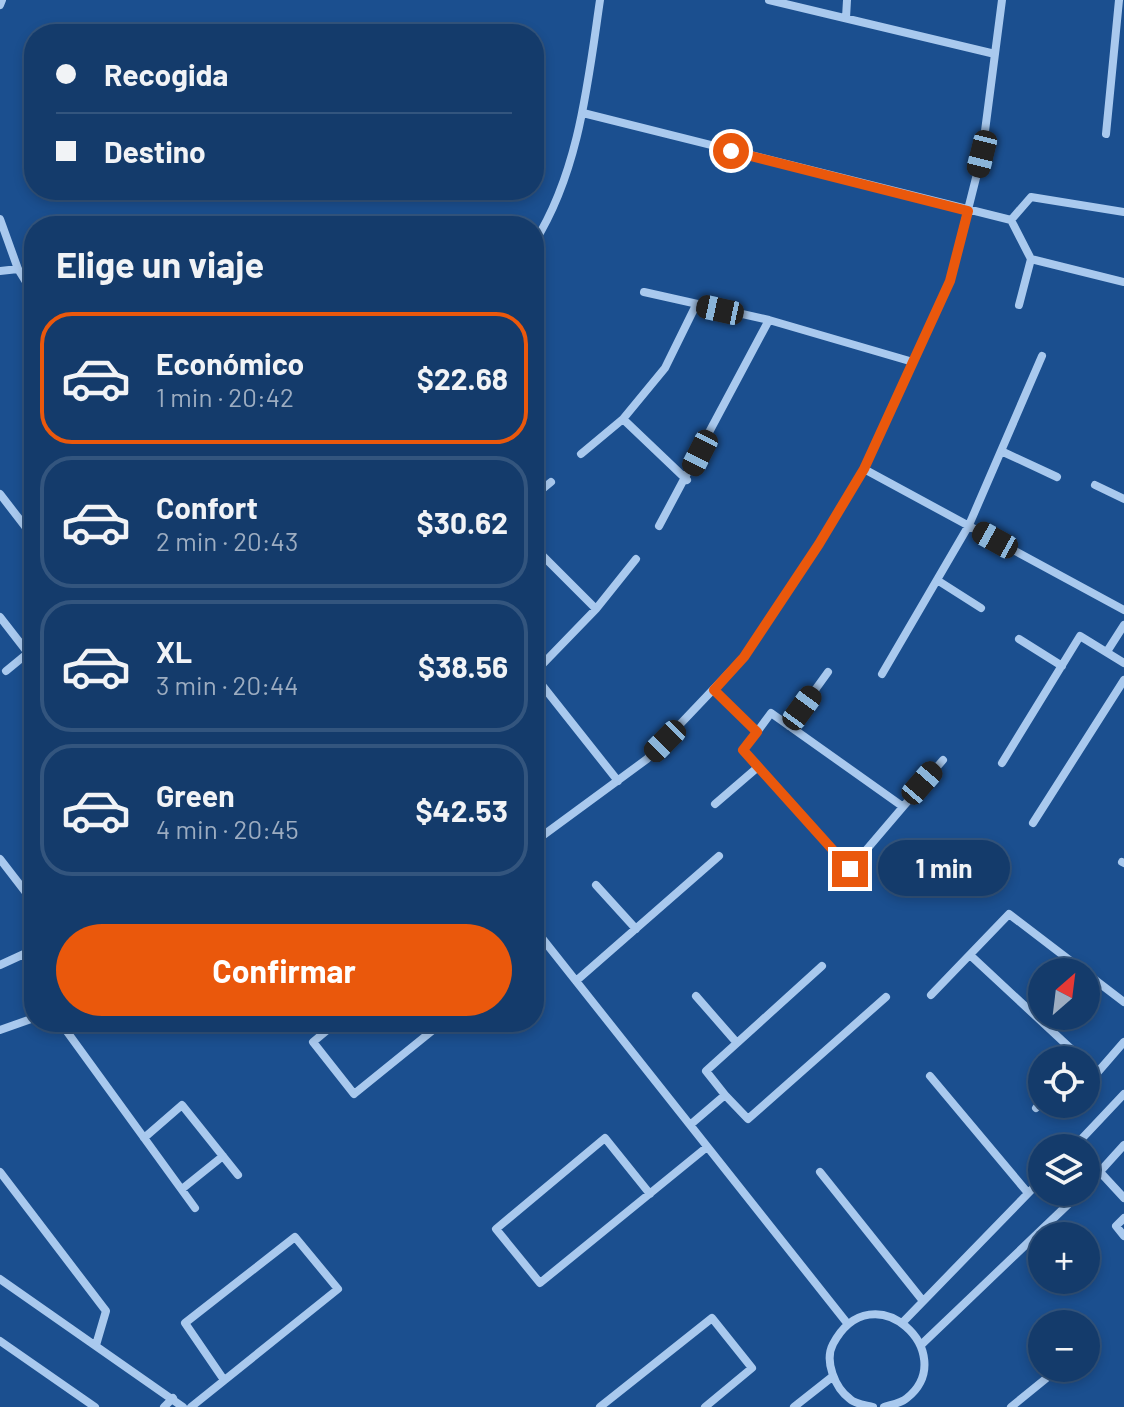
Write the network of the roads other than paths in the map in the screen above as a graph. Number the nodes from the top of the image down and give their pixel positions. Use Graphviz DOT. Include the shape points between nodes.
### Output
graph roads {
  1 [pos="600,0"];
  2 [pos="769,0"];
  3 [pos="847,0"];
  4 [pos="1002,0"];
  5 [pos="1119,0"];
  6 [pos="846,18"];
  7 [pos="995,54"];
  8 [pos="583,113"];
  9 [pos="1106,134"];
  10 [pos="968,211"];
  11 [pos="1124,212"];
  12 [pos="0,219"];
  13 [pos="1011,220"];
  14 [pos="544,227"];
  15 [pos="1031,259"];
  16 [pos="18,269"];
  17 [pos="0,271"];
  18 [pos="24,279"];
  19 [pos="1124,282"];
  20 [pos="644,292"];
  21 [pos="696,305"];
  22 [pos="1019,305"];
  23 [pos="769,320"];
  24 [pos="1042,356"];
  25 [pos="913,362"];
  26 [pos="623,419"];
  27 [pos="1001,451"];
  28 [pos="581,454"];
  29 [pos="864,469"];
  30 [pos="1057,477"];
  31 [pos="687,480"];
  32 [pos="551,482"];
  33 [pos="1095,485"];
  34 [pos="544,488"];
  35 [pos="0,494"];
  36 [pos="1124,499"];
  37 [pos="24,525"];
  38 [pos="969,525"];
  39 [pos="659,526"];
  40 [pos="544,557"];
  41 [pos="636,559"];
  42 [pos="937,580"];
  43 [pos="981,608"];
  44 [pos="596,609"];
  45 [pos="1124,610"];
  46 [pos="0,617"];
  47 [pos="1124,625"];
  48 [pos="1019,639"];
  49 [pos="24,643"];
  50 [pos="1108,650"];
  51 [pos="24,656"];
  52 [pos="1124,663"];
  53 [pos="544,664"];
  54 [pos="1062,666"];
  55 [pos="6,671"];
  56 [pos="828,672"];
  57 [pos="882,674"];
  58 [pos="1124,680"];
  59 [pos="544,687"];
  60 [pos="714,690"];
  61 [pos="789,726"];
  62 [pos="757,732"];
  63 [pos="943,760"];
  64 [pos="1002,763"];
  65 [pos="758,767"];
  66 [pos="618,781"];
  67 [pos="715,804"];
  68 [pos="902,806"];
  69 [pos="1033,823"];
  70 [pos="544,835"];
  71 [pos="719,856"];
  72 [pos="0,859"];
  73 [pos="596,885"];
  74 [pos="24,890"];
  75 [pos="636,929"];
  76 [pos="544,941"];
  77 [pos="24,954"];
  78 [pos="970,955"];
  79 [pos="1067,958"];
  80 [pos="0,965"];
  81 [pos="822,966"];
  82 [pos="576,981"];
  83 [pos="1100,983"];
  84 [pos="931,995"];
  85 [pos="696,996"];
  86 [pos="886,997"];
  87 [pos="1124,1002"];
  88 [pos="24,1022"];
  89 [pos="0,1030"];
  90 [pos="67,1032"];
  91 [pos="325,1032"];
  92 [pos="431,1032"];
  93 [pos="737,1043"];
  94 [pos="1067,1046"];
  95 [pos="1122,1048"];
  96 [pos="1100,1070"];
  97 [pos="930,1076"];
  98 [pos="1124,1094"];
  99 [pos="725,1095"];
  100 [pos="690,1125"];
  101 [pos="1086,1134"];
  102 [pos="144,1138"];
  103 [pos="1124,1145"];
  104 [pos="707,1147"];
  105 [pos="223,1156"];
  106 [pos="820,1172"];
  107 [pos="1100,1172"];
  108 [pos="238,1175"];
  109 [pos="1,1176"];
  110 [pos="182,1189"];
  111 [pos="1028,1193"];
  112 [pos="650,1194"];
  113 [pos="1124,1198"];
  114 [pos="1066,1206"];
  115 [pos="195,1208"];
  116 [pos="1124,1218"];
  117 [pos="1124,1236"];
  118 [pos="0,1279"];
  119 [pos="923,1301"];
  120 [pos="904,1321"];
  121 [pos="847,1323"];
  122 [pos="0,1341"];
  123 [pos="922,1344"];
  124 [pos="96,1345"];
  125 [pos="832,1377"];
  126 [pos="224,1380"];
  127 [pos="1042,1382"];
  128 [pos="173,1398"];
  129 [pos="907,1398"];
  130 [pos="851,1401"];
  131 [pos="95,1407"];
  132 [pos="164,1407"];
  133 [pos="183,1407"];
  134 [pos="191,1407"];
  135 [pos="600,1407"];
  136 [pos="705,1407"];
  137 [pos="794,1407"];
  138 [pos="842,1407"];
  139 [pos="873,1407"];
  140 [pos="884,1407"];
  141 [pos="914,1407"];
  142 [pos="1011,1407"];
  1 -- 8 [label="street"];
  2 -- 6 [label="street"];
  3 -- 6 [label="street"];
  4 -- 7 [label="street"];
  5 -- 9 [label="street"];
  6 -- 7 [label="street"];
  7 -- 10 [label="street" via="982,154"];
  8 -- 10 [label="street"];
  8 -- 14 [label="street"];
  10 -- 13 [label="street"];
  10 -- 25 [label="street" via="950,281"];
  11 -- 13 [label="street" via="1031,197"];
  12 -- 16 [label="street"];
  13 -- 15 [label="street"];
  15 -- 19 [label="street"];
  15 -- 22 [label="street"];
  16 -- 17 [label="street"];
  16 -- 18 [label="street"];
  20 -- 21 [label="street"];
  21 -- 23 [label="street"];
  21 -- 26 [label="street" via="665,368"];
  23 -- 25 [label="street"];
  23 -- 31 [label="street"];
  24 -- 27 [label="street"];
  25 -- 29 [label="street"];
  26 -- 28 [label="street"];
  26 -- 31 [label="street"];
  27 -- 30 [label="street"];
  27 -- 38 [label="street"];
  29 -- 38 [label="street"];
  29 -- 60 [label="street" via="744,657"];
  31 -- 39 [label="street"];
  32 -- 34 [label="street"];
  33 -- 36 [label="street"];
  35 -- 37 [label="street"];
  38 -- 42 [label="street"];
  38 -- 45 [label="street"];
  40 -- 44 [label="street"];
  41 -- 44 [label="street"];
  42 -- 43 [label="street"];
  42 -- 57 [label="street"];
  44 -- 53 [label="street"];
  46 -- 49 [label="street"];
  47 -- 50 [label="street"];
  48 -- 54 [label="street"];
  50 -- 52 [label="street"];
  50 -- 54 [label="street" via="1080,636"];
  51 -- 55 [label="street"];
  54 -- 64 [label="street"];
  56 -- 61 [label="street"];
  58 -- 69 [label="street"];
  59 -- 66 [label="street"];
  60 -- 62 [label="street"];
  60 -- 66 [label="street"];
  61 -- 62 [label="street" via="771,713"];
  61 -- 68 [label="street"];
  62 -- 65 [label="street" via="743,750"];
  63 -- 68 [label="street"];
  65 -- 67 [label="street"];
  65 -- 68 [label="street" via="850,869"];
  66 -- 70 [label="street"];
  71 -- 75 [label="street"];
  72 -- 74 [label="street"];
  73 -- 75 [label="street"];
  75 -- 82 [label="street"];
  76 -- 82 [label="street"];
  77 -- 80 [label="street"];
  78 -- 79 [label="street" via="1009,914"];
  78 -- 84 [label="street"];
  78 -- 94 [label="street"];
  81 -- 93 [label="street"];
  82 -- 100 [label="street"];
  83 -- 87 [label="street"];
  85 -- 93 [label="street"];
  86 -- 99 [label="street" via="748,1119"];
  88 -- 89 [label="street"];
  90 -- 102 [label="street"];
  91 -- 92 [label="street" via="313,1042 354,1094"];
  93 -- 99 [label="street" via="706,1071"];
  95 -- 96 [label="street"];
  97 -- 111 [label="street"];
  98 -- 101 [label="street"];
  99 -- 100 [label="street"];
  100 -- 104 [label="street"];
  102 -- 105 [label="street" via="182,1105"];
  102 -- 110 [label="street"];
  103 -- 107 [label="street"];
  104 -- 112 [label="street"];
  104 -- 121 [label="street"];
  105 -- 108 [label="street"];
  105 -- 110 [label="street"];
  106 -- 119 [label="street"];
  107 -- 113 [label="street"];
  109 -- 124 [label="street" via="106,1311"];
  110 -- 115 [label="street"];
  111 -- 119 [label="street"];
  112 -- 112 [label="street" via="540,1283 496,1229 605,1138"];
  114 -- 123 [label="street"];
  116 -- 117 [label="street" via="1116,1226"];
  118 -- 124 [label="street"];
  119 -- 120 [label="street"];
  120 -- 121 [label="street" via="875,1313"];
  120 -- 123 [label="street"];
  121 -- 125 [label="street" via="831,1348"];
  122 -- 131 [label="street"];
  123 -- 129 [label="street" via="923,1374"];
  124 -- 128 [label="street"];
  125 -- 130 [label="street"];
  125 -- 137 [label="street"];
  126 -- 126 [label="street" via="338,1289 295,1237 185,1323"];
  126 -- 134 [label="street"];
  127 -- 142 [label="street"];
  128 -- 132 [label="street"];
  128 -- 133 [label="street"];
  129 -- 140 [label="street"];
  129 -- 141 [label="street"];
  130 -- 138 [label="street"];
  130 -- 139 [label="street"];
  135 -- 136 [label="street" via="712,1318 752,1368"];
}
